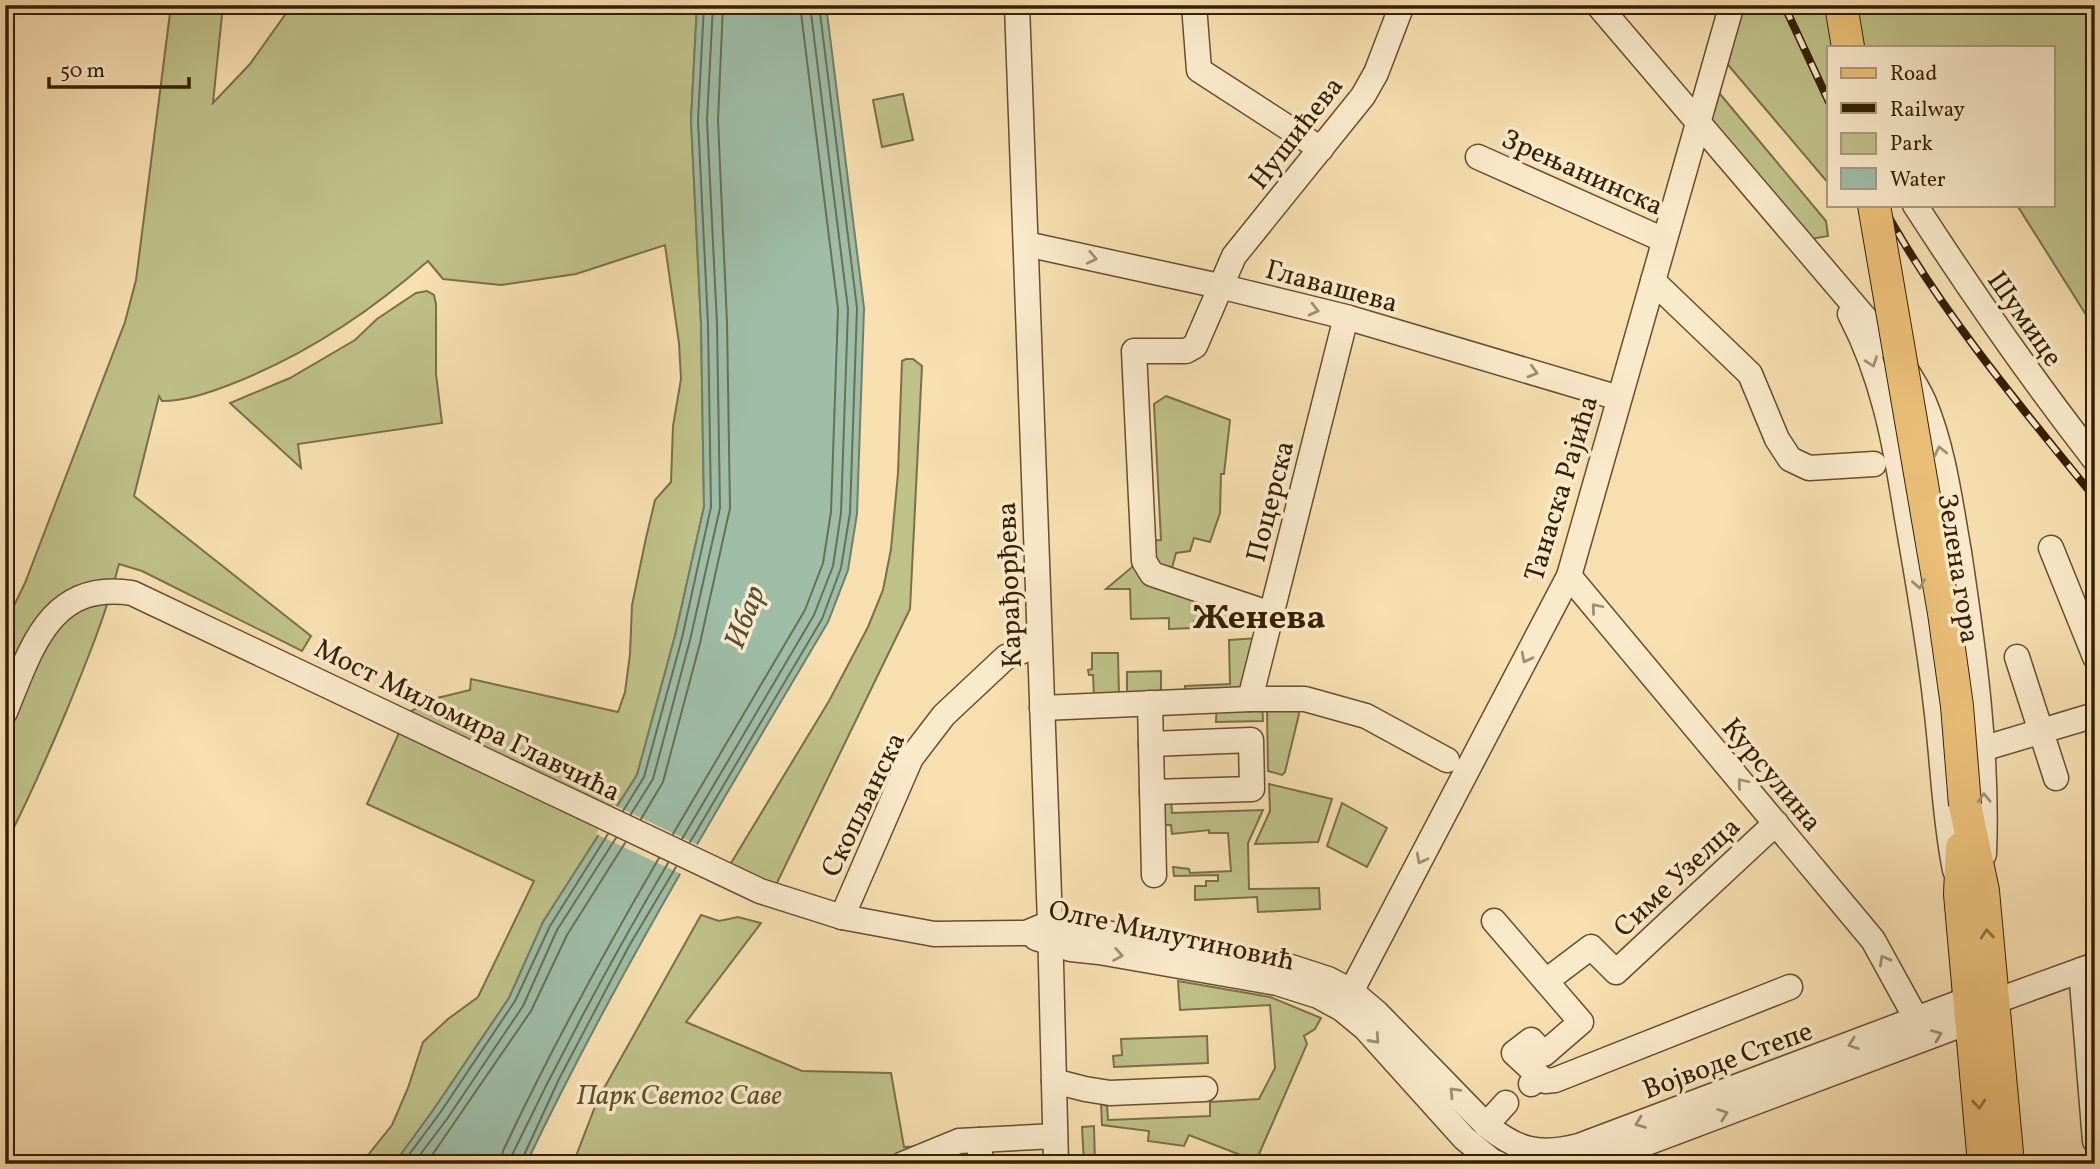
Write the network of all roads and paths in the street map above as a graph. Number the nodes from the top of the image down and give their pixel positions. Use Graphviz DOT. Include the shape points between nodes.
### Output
graph roads {
  1 [pos="1017,5"];
  2 [pos="1194,5"];
  3 [pos="1402,5"];
  4 [pos="1598,5"];
  5 [pos="1841,5"];
  6 [pos="1730,11"];
  7 [pos="1848,46"];
  8 [pos="1699,122"];
  9 [pos="1321,149"];
  10 [pos="1478,157"];
  11 [pos="1874,206"];
  12 [pos="1916,206"];
  13 [pos="1664,240"];
  14 [pos="1026,243"];
  15 [pos="1832,279"];
  16 [pos="1653,281"];
  17 [pos="1219,286"];
  18 [pos="1346,317"];
  19 [pos="1619,398"];
  20 [pos="2095,460"];
  21 [pos="1874,464"];
  22 [pos="2051,548"];
  23 [pos="1569,576"];
  24 [pos="1271,614"];
  25 [pos="1039,645"];
  26 [pos="2017,657"];
  27 [pos="2095,657"];
  28 [pos="1250,699"];
  29 [pos="1150,703"];
  30 [pos="1042,708"];
  31 [pos="5,712"];
  32 [pos="2095,715"];
  33 [pos="2040,731"];
  34 [pos="1151,744"];
  35 [pos="1982,749"];
  36 [pos="1447,760"];
  37 [pos="2056,778"];
  38 [pos="1152,792"];
  39 [pos="1776,823"];
  40 [pos="1154,875"];
  41 [pos="760,891"];
  42 [pos="1971,892"];
  43 [pos="842,917"];
  44 [pos="1494,921"];
  45 [pos="1026,933"];
  46 [pos="1050,933"];
  47 [pos="2088,968"];
  48 [pos="1546,981"];
  49 [pos="1790,987"];
  50 [pos="1347,1000"];
  51 [pos="1978,1008"];
  52 [pos="1917,1020"];
  53 [pos="1054,1081"];
  54 [pos="1205,1088"];
  55 [pos="1506,1103"];
  56 [pos="1055,1136"];
  57 [pos="2095,1140"];
  58 [pos="1494,1150"];
  59 [pos="980,1152"];
  60 [pos="903,1164"];
  61 [pos="1056,1164"];
  62 [pos="1591,1164"];
  63 [pos="1984,1164"];
  64 [pos="2008,1164"];
  1 -- 14 [label="street, Карађорђева"];
  2 -- 9 [label="street" via="1199,71"];
  3 -- 9 [label="street, Нушићева" via="1376,73"];
  4 -- 8 [label="street, Зелена гора"];
  5 -- 7 [label="main road"];
  6 -- 8 [label="street, Танаска Рајића"];
  8 -- 13 [label="street, Танаска Рајића"];
  8 -- 15 [label="street, Зелена гора"];
  9 -- 17 [label="street, Нушићева" via="1234,256"];
  10 -- 13 [label="street, Зрењанинска"];
  11 -- 42 [label="main road, Зелена гора, bridge" via="1944,613 1957,706"];
  12 -- 20 [label="street, Шумице" via="1985,312"];
  13 -- 16 [label="street, Танаска Рајића"];
  14 -- 17 [label="street, Главашева, one-way"];
  14 -- 25 [label="street, Карађорђева"];
  35 -- 15 [label="street, Зелена гора, one-way" via="1967,606 1937,440 1924,402 1895,352"];
  15 -- 42 [label="street, Зелена гора, one-way" via="1870,354 1885,399 1924,614 1944,806"];
  16 -- 19 [label="street, Танаска Рајића"];
  16 -- 21 [label="street" via="1750,374 1790,459 1809,468"];
  17 -- 18 [label="street, Главашева, one-way"];
  17 -- 24 [label="street, Нушићева" via="1195,346 1186,351 1134,351 1144,561 1152,574"];
  18 -- 19 [label="street, Главашева, one-way"];
  18 -- 24 [label="street, Поцерска"];
  19 -- 23 [label="street, Танаска Рајића"];
  22 -- 27 [label="street"];
  39 -- 23 [label="street, Курсулина, one-way"];
  23 -- 50 [label="street, Танаска Рајића, one-way"];
  24 -- 28 [label="street, Поцерска"];
  25 -- 30 [label="street, Карађорђева"];
  25 -- 43 [label="street, Скопљанска" via="997,664 944,715 911,758"];
  26 -- 33 [label="street"];
  28 -- 29 [label="street"];
  28 -- 36 [label="street" via="1305,699 1366,716"];
  29 -- 30 [label="street"];
  29 -- 34 [label="street"];
  30 -- 46 [label="street, Карађорђева"];
  31 -- 41 [label="street, Мост Миломира Главчића" via="31,650 61,608 87,594 132,593"];
  32 -- 33 [label="street"];
  33 -- 35 [label="street"];
  33 -- 37 [label="street"];
  34 -- 38 [label="street"];
  34 -- 38 [label="street" via="1251,740 1252,777 1252,789"];
  42 -- 35 [label="street, Зелена гора, one-way" via="1985,826"];
  38 -- 40 [label="street"];
  39 -- 48 [label="street, Симе Узелца" via="1616,972 1591,947"];
  52 -- 39 [label="street, Курсулина, one-way" via="1873,940"];
  41 -- 43 [label="street, Скопљанска"];
  42 -- 51 [label="main road, Зелена гора"];
  43 -- 45 [label="street, Скопљанска" via="933,934"];
  44 -- 48 [label="street"];
  45 -- 46 [label="street, Олге Милутиновић"];
  46 -- 50 [label="street, Олге Милутиновић" via="1285,965 1328,979"];
  46 -- 53 [label="street, Карађорђева"];
  47 -- 51 [label="street, Војводе Степе"];
  47 -- 57 [label="street"];
  48 -- 49 [label="street" via="1581,1023 1544,1054 1531,1040 1514,1053 1536,1080 1545,1081"];
  58 -- 50 [label="street, Олге Милутиновић, one-way" via="1377,1013"];
  50 -- 58 [label="street, Олге Милутиновић, one-way" via="1365,1028 1464,1138"];
  51 -- 52 [label="street, Војводе Степе"];
  62 -- 51 [label="street, Војводе Степе, one-way"];
  51 -- 63 [label="main road, Зелена гора, one-way"];
  51 -- 64 [label="main road, Зелена гора"];
  52 -- 58 [label="street, Војводе Степе, one-way" via="1579,1146 1548,1152"];
  53 -- 54 [label="street" via="1111,1093"];
  53 -- 56 [label="street, Карађорђева"];
  55 -- 58 [label="street"];
  56 -- 59 [label="street"];
  56 -- 61 [label="street, Карађорђева"];
  59 -- 60 [label="street" via="959,1141"];
}
